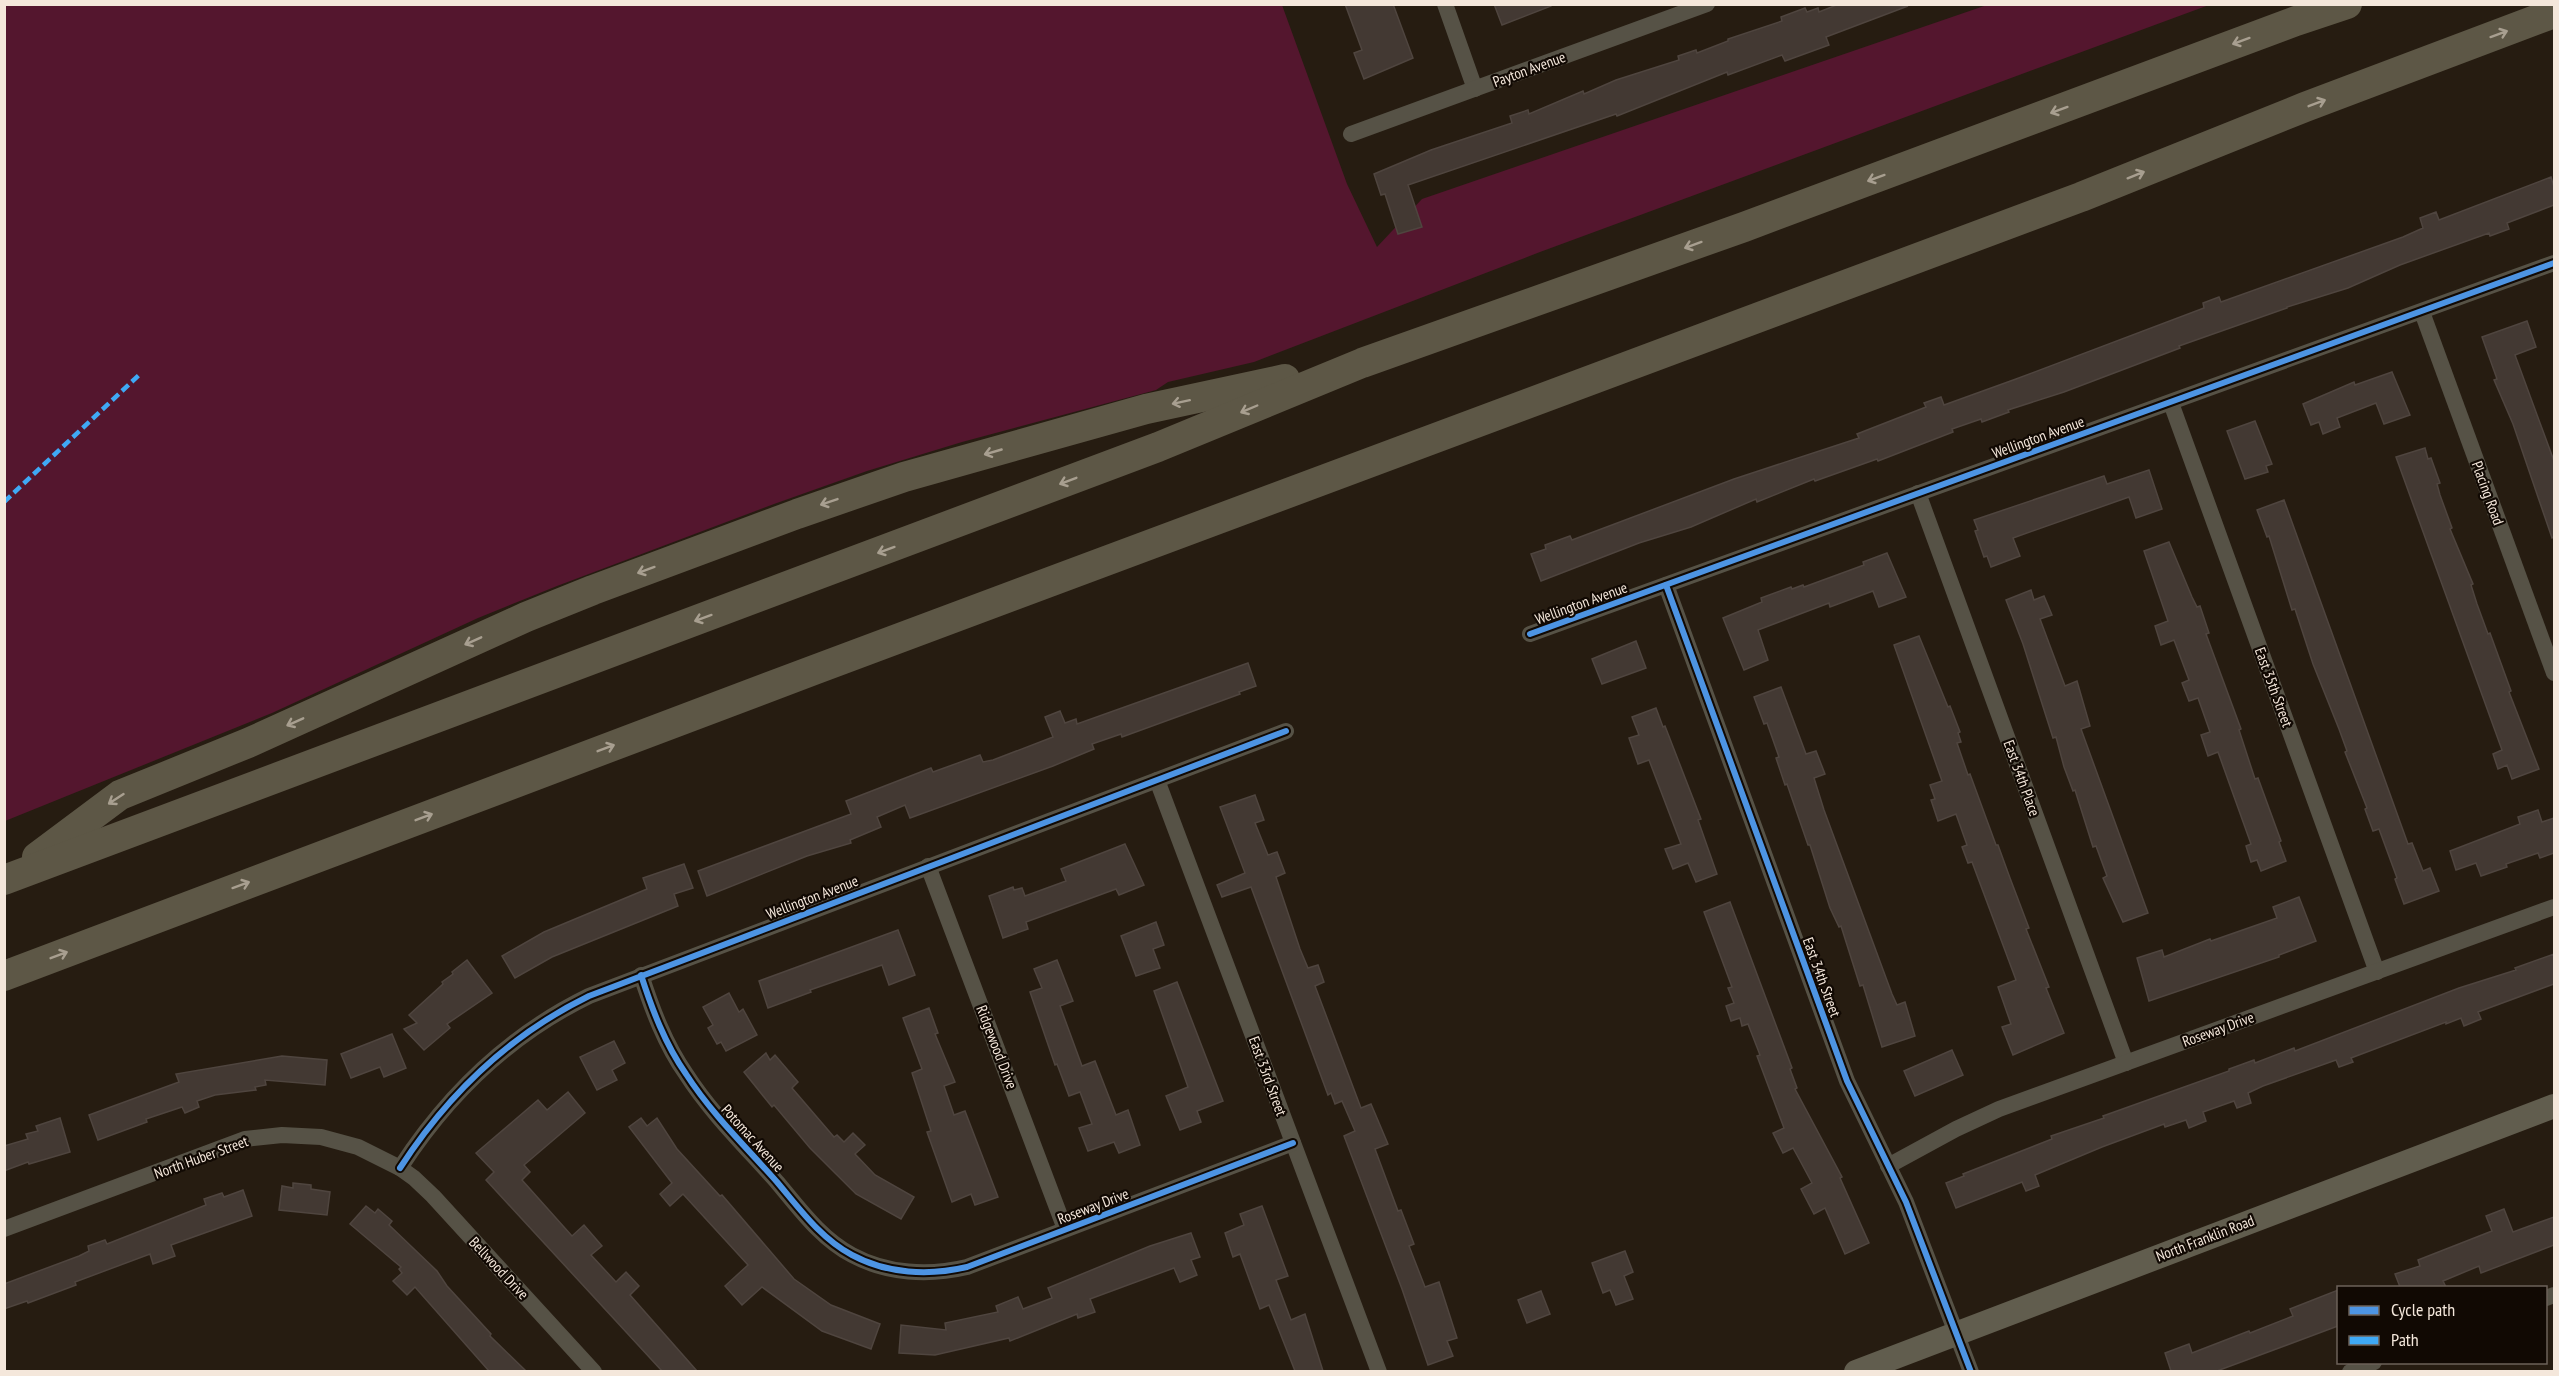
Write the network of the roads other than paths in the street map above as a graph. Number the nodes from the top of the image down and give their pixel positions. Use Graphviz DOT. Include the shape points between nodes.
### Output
graph roads {
  1 [pos="1445,4"];
  2 [pos="1707,4"];
  3 [pos="2347,4"];
  4 [pos="2554,13"];
  5 [pos="1475,89"];
  6 [pos="1351,134"];
  7 [pos="2554,263"];
  8 [pos="2422,312"];
  9 [pos="1362,363"];
  10 [pos="2170,403"];
  11 [pos="1918,494"];
  12 [pos="1666,585"];
  13 [pos="1530,634"];
  14 [pos="2554,673"];
  15 [pos="1286,731"];
  16 [pos="1157,780"];
  17 [pos="928,866"];
  18 [pos="7,879"];
  19 [pos="2554,907"];
  20 [pos="2377,972"];
  21 [pos="641,975"];
  22 [pos="4,976"];
  23 [pos="2126,1063"];
  24 [pos="2554,1106"];
  25 [pos="1293,1143"];
  26 [pos="1888,1166"];
  27 [pos="400,1168"];
  28 [pos="4,1229"];
  29 [pos="1065,1229"];
  30 [pos="897,1270"];
  31 [pos="1956,1333"];
  32 [pos="2369,1364"];
  33 [pos="594,1371"];
  34 [pos="1379,1371"];
  35 [pos="1856,1371"];
  36 [pos="1971,1371"];
  37 [pos="2350,1371"];
  1 -- 5 [label="street"];
  2 -- 5 [label="street, Payton Avenue"];
  3 -- 9 [label="highway, one-way" via="1744,227"];
  22 -- 4 [label="highway, one-way" via="2070,201"];
  5 -- 6 [label="street, Payton Avenue"];
  7 -- 8 [label="street, Wellington Avenue"];
  8 -- 10 [label="street, Wellington Avenue"];
  8 -- 14 [label="street, Placing Road"];
  9 -- 18 [label="highway, one-way" via="1158,447"];
  9 -- 18 [label="highway, one-way" via="1146,409 904,477 593,590 248,743 120,795"];
  10 -- 11 [label="street, Wellington Avenue"];
  10 -- 20 [label="street, East 35th Street"];
  11 -- 12 [label="street, Wellington Avenue"];
  11 -- 23 [label="street, East 34th Place"];
  12 -- 13 [label="street, Wellington Avenue"];
  12 -- 26 [label="street, East 34th Street" via="1847,1081"];
  15 -- 16 [label="street, Wellington Avenue"];
  16 -- 17 [label="street, Wellington Avenue"];
  16 -- 25 [label="street, East 33rd Street"];
  17 -- 21 [label="street, Wellington Avenue"];
  17 -- 29 [label="street, Ridgewood Drive"];
  19 -- 20 [label="street, Roseway Drive"];
  20 -- 23 [label="street, Roseway Drive"];
  21 -- 27 [label="street, Wellington Avenue" via="565,1008 502,1050 443,1108"];
  21 -- 30 [label="street, Potomac Avenue" via="659,1026 712,1111 835,1245 861,1259"];
  23 -- 26 [label="street, Roseway Drive" via="1974,1120"];
  24 -- 31 [label="main road, North Franklin Road"];
  25 -- 29 [label="street, Roseway Drive"];
  25 -- 34 [label="street, East 33rd Street"];
  26 -- 31 [label="street, East 34th Street" via="1906,1202"];
  27 -- 28 [label="street, North Huber Street" via="340,1141 301,1135 255,1137"];
  27 -- 33 [label="street, Bellwood Drive" via="433,1196"];
  29 -- 30 [label="street, Roseway Drive" via="951,1271"];
  31 -- 35 [label="main road, North Franklin Road"];
  31 -- 36 [label="street, East 34th Street"];
  32 -- 37 [label="street"];
}
